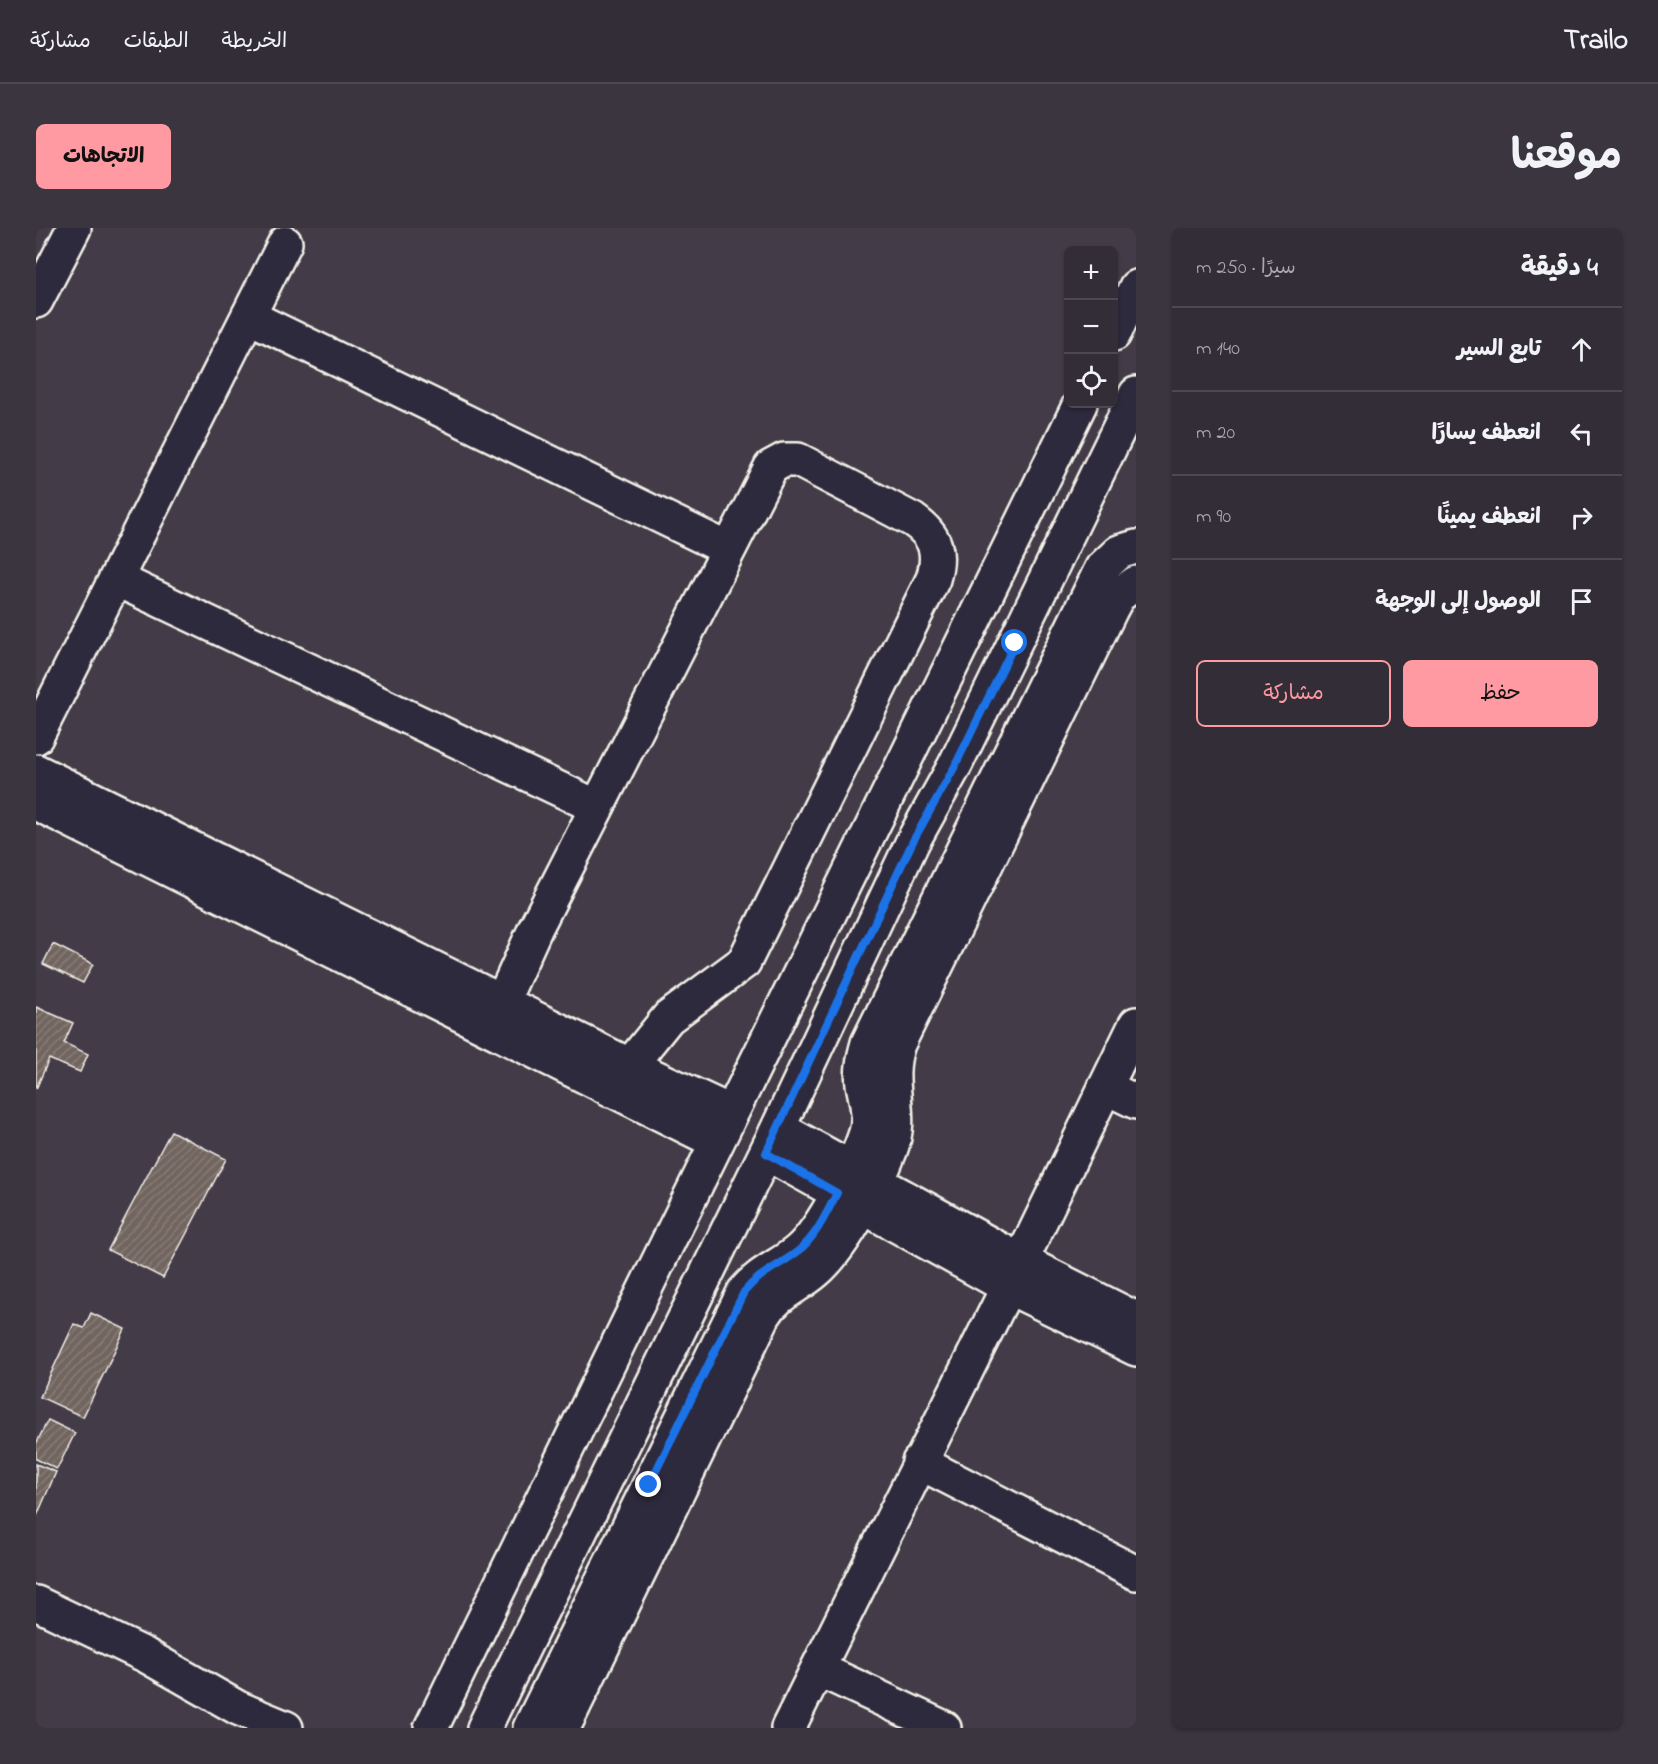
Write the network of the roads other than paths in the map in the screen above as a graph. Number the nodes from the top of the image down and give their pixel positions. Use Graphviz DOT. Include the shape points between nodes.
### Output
graph roads {
  1 [pos="73,228"];
  2 [pos="285,243"];
  3 [pos="1136,287"];
  4 [pos="36,301"];
  5 [pos="248,316"];
  6 [pos="1118,324"];
  7 [pos="1136,394"];
  8 [pos="1078,408"];
  9 [pos="728,549"];
  10 [pos="1134,553"];
  11 [pos="116,579"];
  12 [pos="1136,583"];
  13 [pos="36,737"];
  14 [pos="914,746"];
  15 [pos="954,768"];
  16 [pos="36,771"];
  17 [pos="36,803"];
  18 [pos="597,807"];
  19 [pos="995,815"];
  20 [pos="872,825"];
  21 [pos="913,841"];
  22 [pos="495,1014"];
  23 [pos="1136,1024"];
  24 [pos="620,1078"];
  25 [pos="1105,1087"];
  26 [pos="1136,1102"];
  27 [pos="730,1112"];
  28 [pos="772,1140"];
  29 [pos="716,1141"];
  30 [pos="856,1187"];
  31 [pos="1014,1274"];
  32 [pos="1136,1319"];
  33 [pos="1136,1349"];
  34 [pos="578,1427"];
  35 [pos="622,1441"];
  36 [pos="920,1462"];
  37 [pos="652,1511"];
  38 [pos="532,1518"];
  39 [pos="574,1543"];
  40 [pos="1136,1573"];
  41 [pos="36,1603"];
  42 [pos="818,1669"];
  43 [pos="286,1728"];
  44 [pos="431,1728"];
  45 [pos="484,1728"];
  46 [pos="530,1728"];
  47 [pos="563,1728"];
  48 [pos="788,1728"];
  49 [pos="944,1728"];
  1 -- 4 [label="street"];
  2 -- 5 [label="street"];
  3 -- 6 [label="street"];
  5 -- 9 [label="street"];
  5 -- 11 [label="street"];
  7 -- 15 [label="street"];
  8 -- 14 [label="street"];
  9 -- 18 [label="street"];
  9 -- 24 [label="street" via="771,466 784,460 798,460 928,530 936,545 938,562 744,962 668,1018"];
  10 -- 19 [label="street" via="1119,552 1102,568"];
  11 -- 13 [label="street"];
  11 -- 18 [label="street"];
  12 -- 19 [label="street" via="1118,596 1110,609"];
  14 -- 15 [label="street" via="923,772 936,776"];
  14 -- 20 [label="street"];
  15 -- 21 [label="street"];
  16 -- 22 [label="street"];
  17 -- 22 [label="street"];
  18 -- 22 [label="street"];
  19 -- 30 [label="street" via="898,1044 891,1072 897,1118 895,1136"];
  20 -- 21 [label="street" via="900,811 911,821"];
  20 -- 27 [label="street"];
  21 -- 28 [label="street"];
  22 -- 24 [label="street"];
  23 -- 25 [label="street"];
  24 -- 27 [label="street"];
  24 -- 29 [label="street"];
  25 -- 26 [label="street"];
  25 -- 31 [label="street"];
  27 -- 29 [label="street"];
  28 -- 30 [label="street"];
  28 -- 35 [label="street"];
  29 -- 34 [label="street"];
  30 -- 31 [label="street"];
  30 -- 37 [label="street" via="811,1239 787,1260 761,1274 744,1292"];
  31 -- 32 [label="street"];
  31 -- 33 [label="street"];
  31 -- 36 [label="street"];
  34 -- 35 [label="street" via="577,1455 591,1465 600,1464"];
  34 -- 38 [label="street"];
  35 -- 39 [label="street"];
  36 -- 40 [label="street"];
  36 -- 42 [label="street"];
  37 -- 46 [label="street"];
  37 -- 47 [label="street"];
  38 -- 39 [label="street" via="553,1504 564,1504 571,1511"];
  38 -- 44 [label="street"];
  39 -- 45 [label="street"];
  41 -- 43 [label="street" via="145,1655 238,1708"];
  42 -- 48 [label="street"];
  42 -- 49 [label="street"];
}
